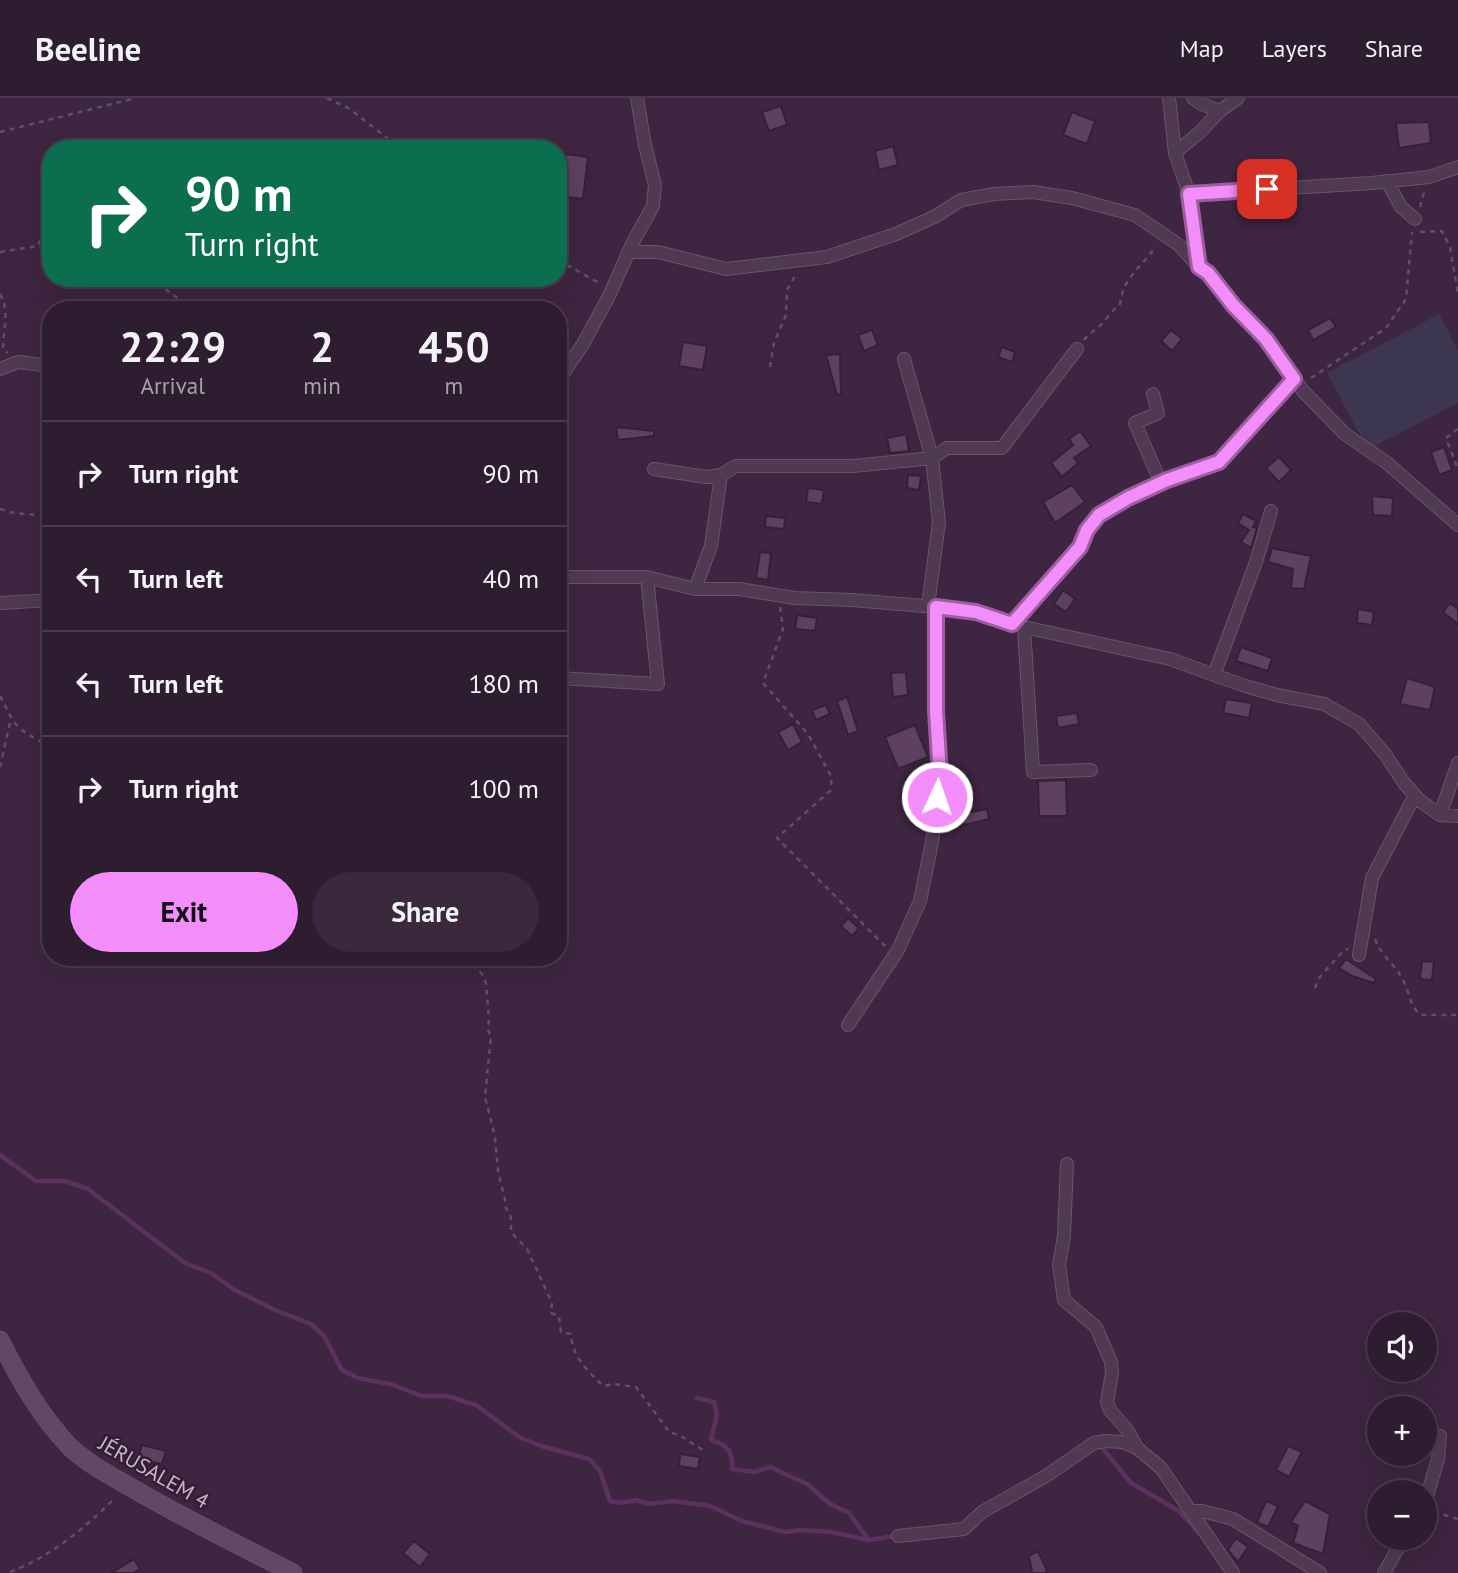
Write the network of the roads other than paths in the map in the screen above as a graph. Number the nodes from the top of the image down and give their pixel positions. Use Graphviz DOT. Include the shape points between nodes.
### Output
graph roads {
  1 [pos="637,98"];
  2 [pos="1169,98"];
  3 [pos="1193,98"];
  4 [pos="1238,98"];
  5 [pos="1220,111"];
  6 [pos="1174,153"];
  7 [pos="1458,167"];
  8 [pos="1387,181"];
  9 [pos="1189,194"];
  10 [pos="1415,219"];
  11 [pos="628,252"];
  12 [pos="1199,267"];
  13 [pos="1077,349"];
  14 [pos="904,359"];
  15 [pos="42,365"];
  16 [pos="567,367"];
  17 [pos="0,369"];
  18 [pos="1297,382"];
  19 [pos="1153,394"];
  20 [pos="932,458"];
  21 [pos="654,469"];
  22 [pos="721,475"];
  23 [pos="1161,483"];
  24 [pos="1271,511"];
  25 [pos="1458,525"];
  26 [pos="567,577"];
  27 [pos="648,577"];
  28 [pos="695,589"];
  29 [pos="42,601"];
  30 [pos="0,603"];
  31 [pos="932,607"];
  32 [pos="1018,625"];
  33 [pos="1214,674"];
  34 [pos="567,679"];
  35 [pos="1458,763"];
  36 [pos="1091,770"];
  37 [pos="1415,795"];
  38 [pos="1440,815"];
  39 [pos="1458,816"];
  40 [pos="1360,949"];
  41 [pos="848,1025"];
  42 [pos="1068,1164"];
  43 [pos="0,1339"];
  44 [pos="1440,1436"];
  45 [pos="1136,1448"];
  46 [pos="1432,1480"];
  47 [pos="1191,1511"];
  48 [pos="898,1536"];
  49 [pos="1397,1550"];
  50 [pos="1231,1571"];
  51 [pos="293,1573"];
  52 [pos="1320,1573"];
  53 [pos="1384,1573"];
  1 -- 11 [label="street" via="655,185 653,206"];
  2 -- 6 [label="street"];
  3 -- 5 [label="street"];
  4 -- 5 [label="street"];
  5 -- 6 [label="street"];
  6 -- 9 [label="street"];
  7 -- 8 [label="street" via="1429,177"];
  8 -- 9 [label="street"];
  8 -- 10 [label="street" via="1401,207"];
  9 -- 12 [label="street"];
  11 -- 12 [label="street" via="658,253 726,269 814,259 897,234 961,200 1033,192 1135,215 1179,245"];
  11 -- 16 [label="street" via="609,296"];
  12 -- 18 [label="street" via="1266,339"];
  13 -- 20 [label="street" via="1002,448 947,448"];
  14 -- 20 [label="street"];
  15 -- 17 [label="street" via="18,362"];
  18 -- 23 [label="street" via="1219,462"];
  18 -- 25 [label="street" via="1345,434 1387,463"];
  19 -- 23 [label="street" via="1158,412 1135,423"];
  20 -- 22 [label="street" via="853,466 736,466"];
  20 -- 31 [label="street" via="939,522"];
  21 -- 22 [label="street"];
  22 -- 28 [label="street" via="711,546"];
  23 -- 32 [label="street" via="1099,515 1080,547"];
  24 -- 33 [label="street"];
  26 -- 27 [label="street"];
  27 -- 28 [label="street"];
  27 -- 34 [label="street" via="658,684"];
  28 -- 31 [label="street"];
  29 -- 30 [label="street"];
  31 -- 32 [label="street" via="976,612"];
  31 -- 41 [label="street" via="940,775 920,901 898,950"];
  32 -- 33 [label="street" via="1170,659"];
  32 -- 36 [label="street" via="1033,772"];
  33 -- 37 [label="street" via="1277,695 1324,704 1359,724"];
  35 -- 38 [label="street"];
  37 -- 38 [label="street"];
  37 -- 40 [label="street" via="1372,878"];
  38 -- 39 [label="street"];
  42 -- 45 [label="street" via="1059,1265 1064,1300 1096,1327 1111,1362 1107,1402"];
  43 -- 51 [label="street, JÉRUSALEM 4" via="43,1416 71,1448 168,1509"];
  44 -- 46 [label="street"];
  45 -- 47 [label="street" via="1161,1468"];
  45 -- 48 [label="street" via="1122,1442 1094,1443 982,1512 964,1529"];
  47 -- 50 [label="street"];
  47 -- 52 [label="street" via="1233,1519"];
  49 -- 53 [label="street"];
}
